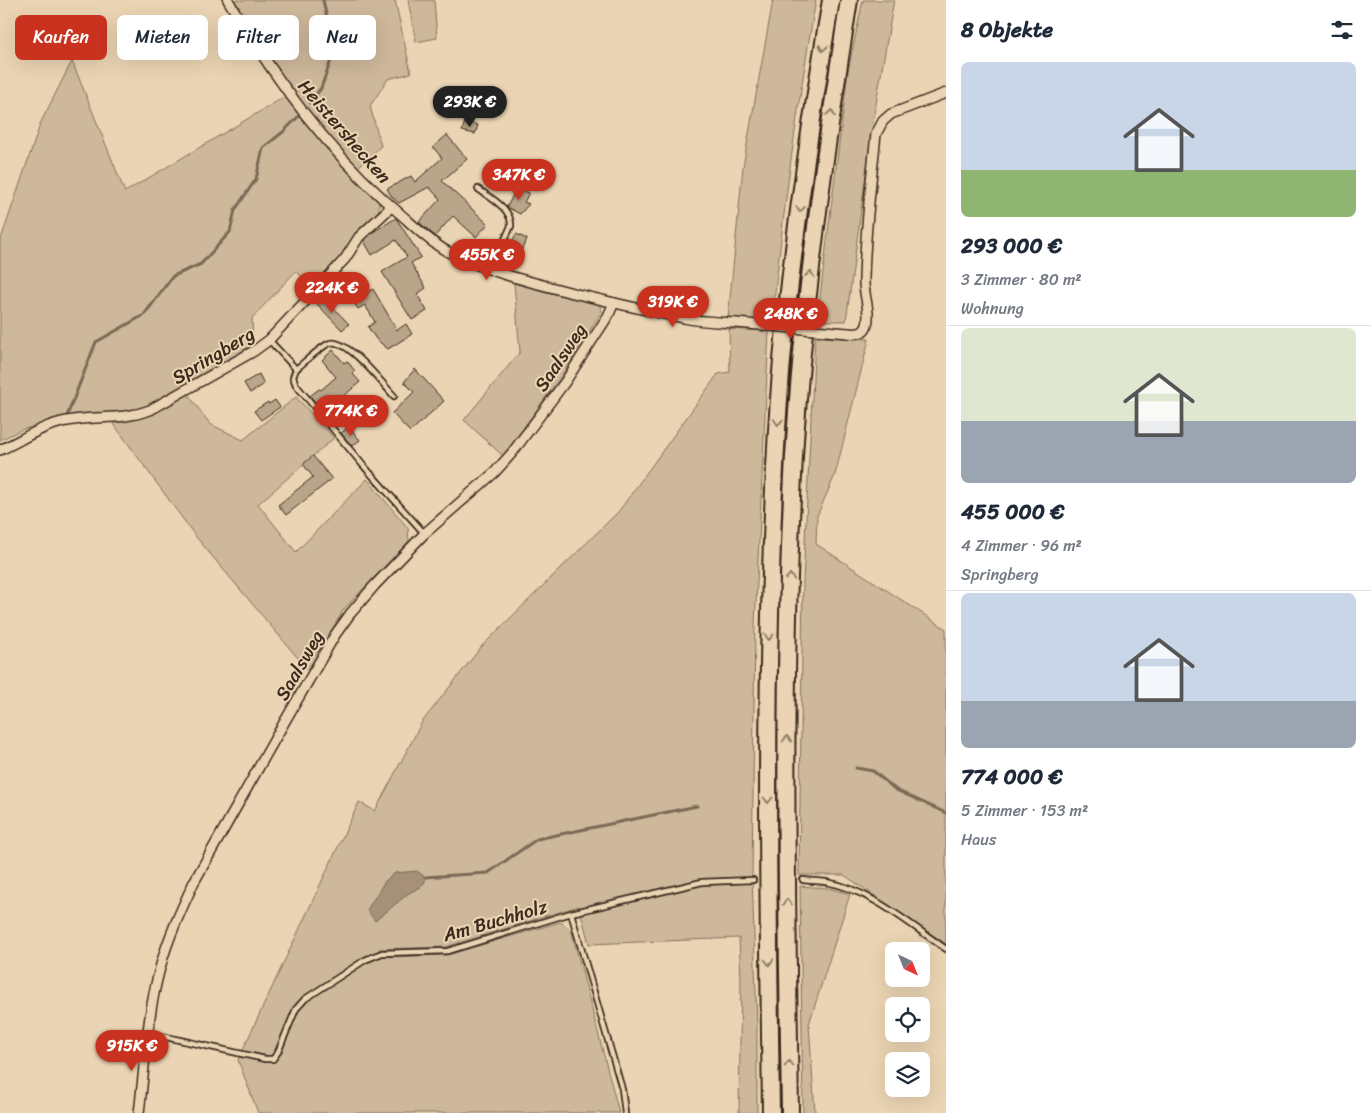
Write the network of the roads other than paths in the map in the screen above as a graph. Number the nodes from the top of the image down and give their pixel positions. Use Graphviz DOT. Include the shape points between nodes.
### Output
graph roads {
  1 [pos="228,0"];
  2 [pos="830,0"];
  3 [pos="849,0"];
  4 [pos="946,93"];
  5 [pos="478,189"];
  6 [pos="391,207"];
  7 [pos="491,270"];
  8 [pos="612,303"];
  9 [pos="269,340"];
  10 [pos="296,369"];
  11 [pos="394,396"];
  12 [pos="0,450"];
  13 [pos="424,534"];
  14 [pos="753,880"];
  15 [pos="803,880"];
  16 [pos="571,913"];
  17 [pos="946,949"];
  18 [pos="148,1033"];
  19 [pos="140,1113"];
  20 [pos="626,1113"];
  21 [pos="771,1113"];
  22 [pos="790,1113"];
  1 -- 6 [label="street, Heistershecken" via="252,41 288,91 340,156"];
  2 -- 21 [label="highway, one-way" via="807,144 784,339 776,455 768,686"];
  22 -- 3 [label="highway, one-way" via="786,878 794,456 814,245"];
  4 -- 8 [label="street, bridge" via="890,114 876,134 864,281 868,317 862,332 686,319"];
  5 -- 7 [label="lane" via="500,204 512,221"];
  6 -- 7 [label="street" via="446,251"];
  6 -- 9 [label="street, Springberg" via="359,236 345,258"];
  7 -- 8 [label="street"];
  8 -- 13 [label="street, Saalsweg" via="608,316 512,453"];
  9 -- 10 [label="lane"];
  9 -- 12 [label="street, Springberg" via="150,410 127,417 66,421"];
  10 -- 11 [label="lane" via="335,342 354,353"];
  10 -- 13 [label="lane" via="293,377 296,385"];
  13 -- 18 [label="street, Saalsweg" via="375,584 335,635 194,882 174,925 160,969"];
  14 -- 16 [label="lane, Am Buchholz" via="702,882"];
  15 -- 17 [label="lane" via="826,882 878,902"];
  16 -- 18 [label="lane, Am Buchholz" via="448,951 382,953 365,960 305,999 296,1009 273,1059"];
  16 -- 20 [label="lane, Am Buchholz" via="622,1089"];
  18 -- 19 [label="street, Saalsweg"];
}
